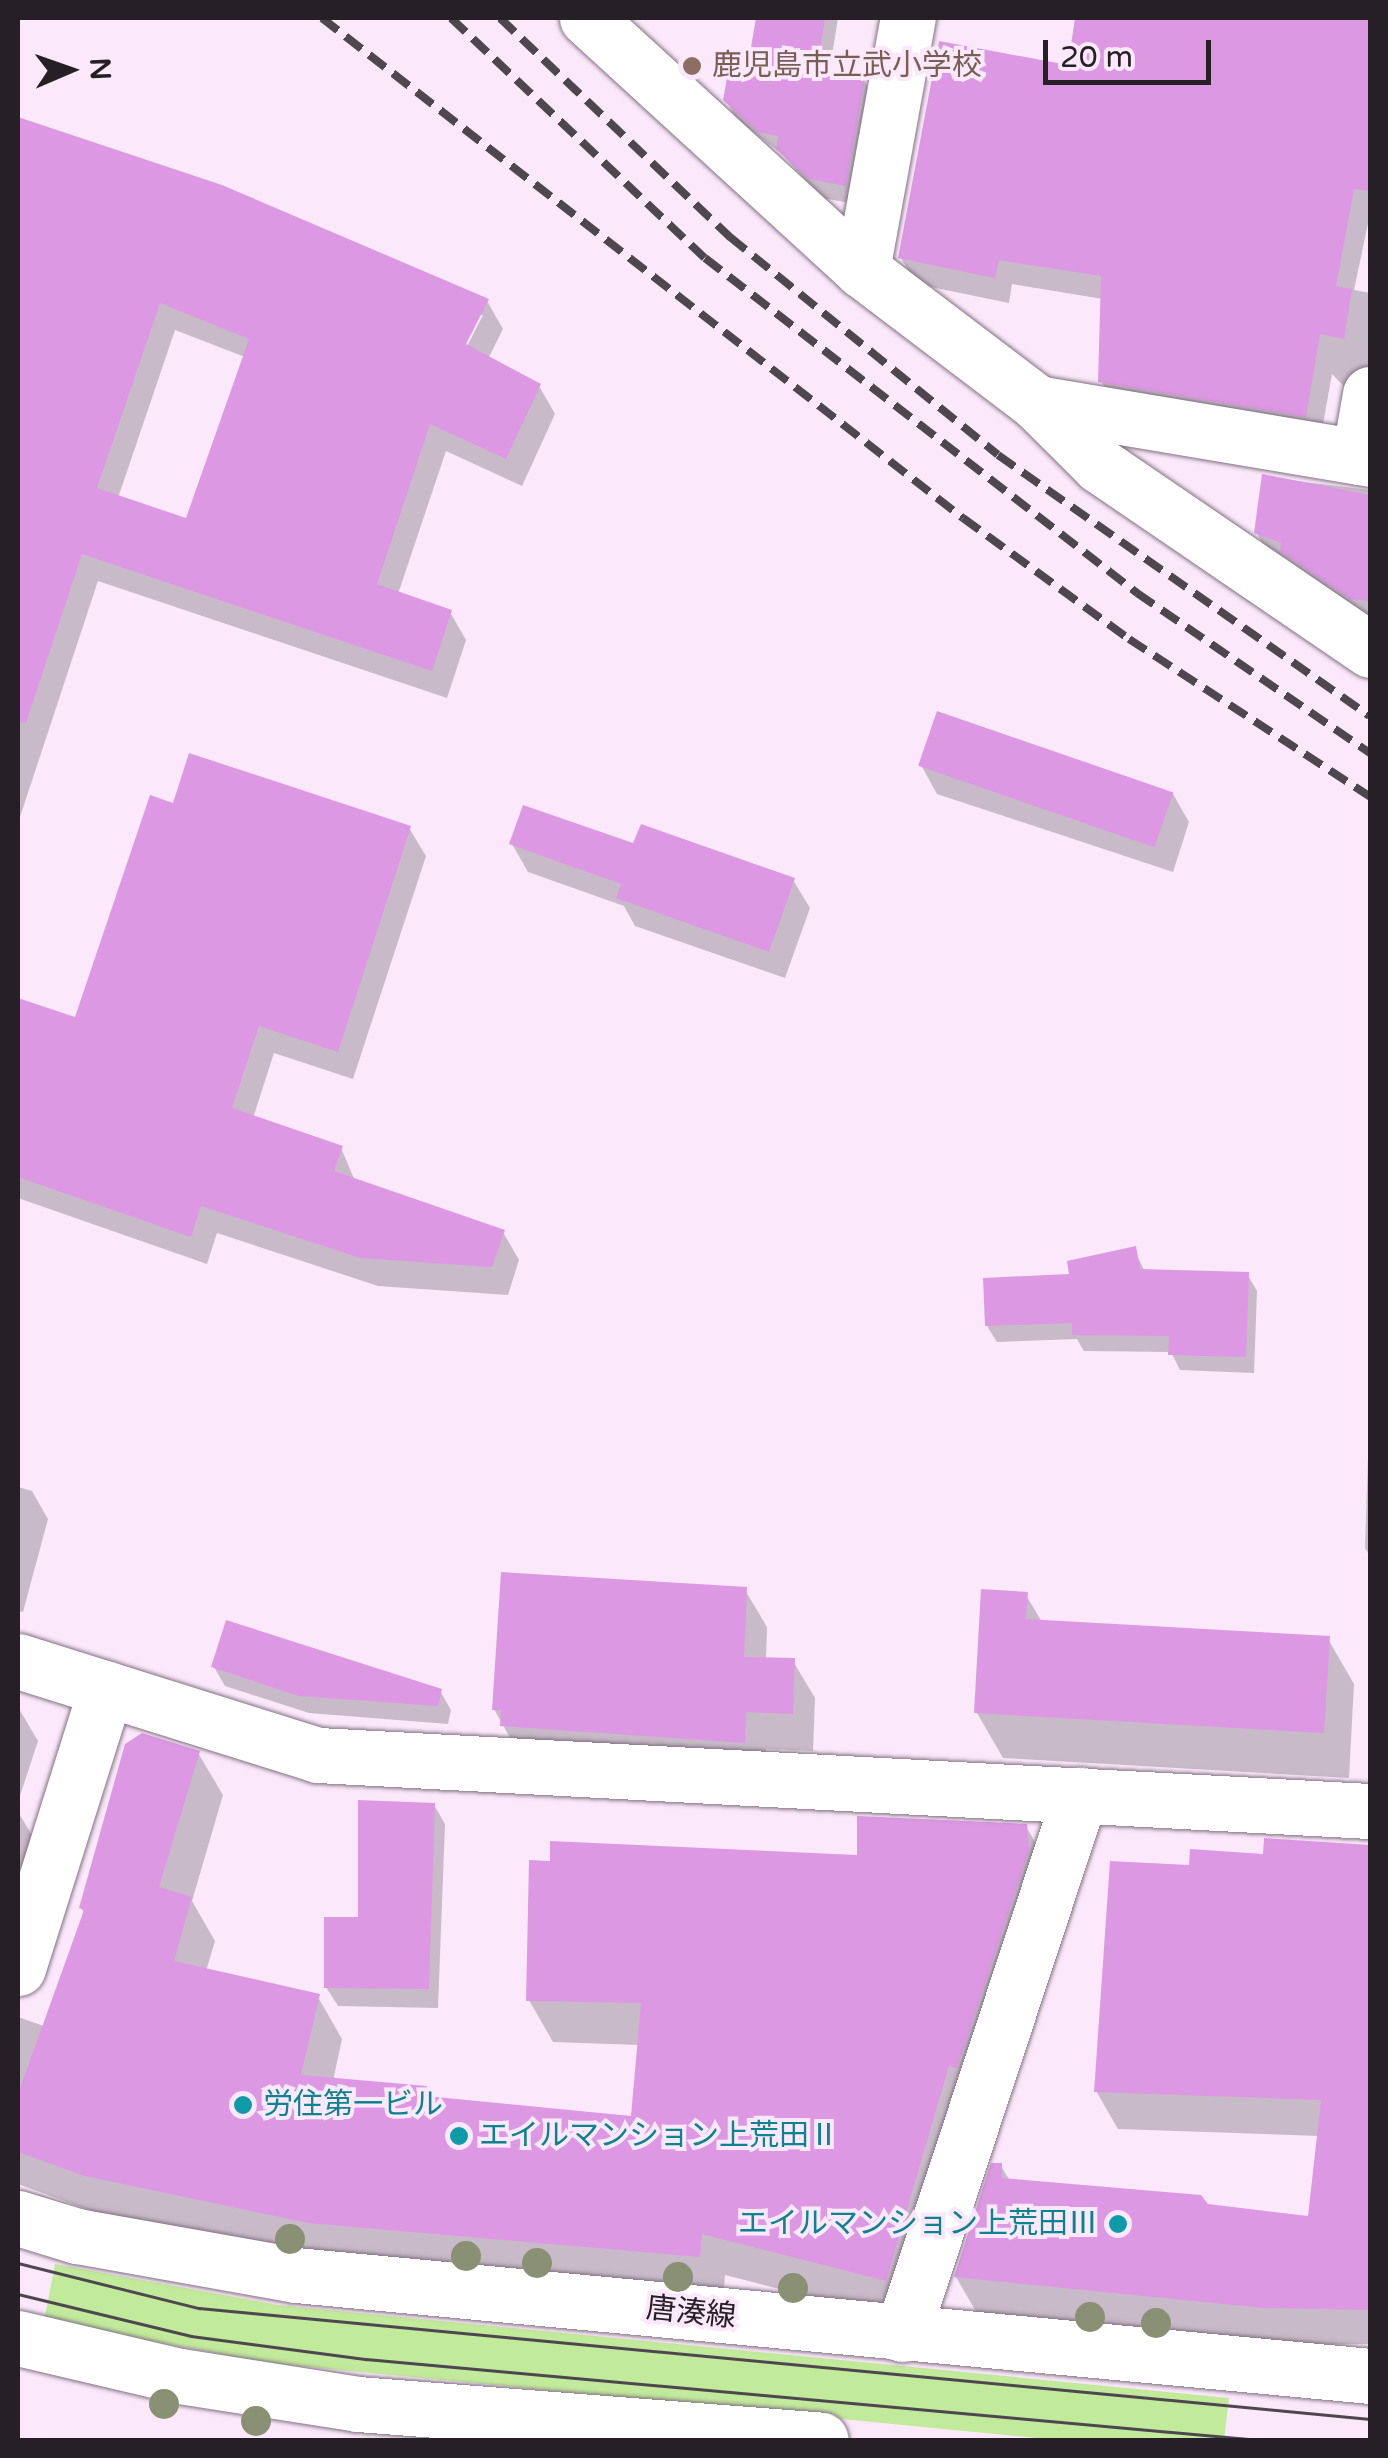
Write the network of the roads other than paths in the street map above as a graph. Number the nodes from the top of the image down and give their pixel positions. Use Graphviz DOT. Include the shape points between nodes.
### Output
graph roads {
  1 [pos="587,18"];
  2 [pos="908,18"];
  3 [pos="862,270"];
  4 [pos="1370,394"];
  5 [pos="1037,404"];
  6 [pos="1365,458"];
  7 [pos="1370,650"];
  8 [pos="18,1661"];
  9 [pos="106,1689"];
  10 [pos="1080,1795"];
  11 [pos="1370,1811"];
  12 [pos="18,1968"];
  13 [pos="18,2218"];
  14 [pos="902,2334"];
  15 [pos="18,2338"];
  16 [pos="1370,2376"];
  17 [pos="350,2422"];
  18 [pos="821,2440"];
  1 -- 3 [label="street"];
  2 -- 3 [label="street"];
  3 -- 5 [label="street"];
  4 -- 6 [label="street"];
  5 -- 6 [label="street"];
  5 -- 7 [label="street" via="1099,464"];
  8 -- 9 [label="street"];
  9 -- 10 [label="street" via="318,1755"];
  9 -- 12 [label="street"];
  10 -- 11 [label="street"];
  10 -- 14 [label="street"];
  13 -- 14 [label="street, 唐湊線" via="77,2236 296,2275"];
  14 -- 16 [label="street, 唐湊線"];
  15 -- 17 [label="street"];
  17 -- 18 [label="street"];
}
